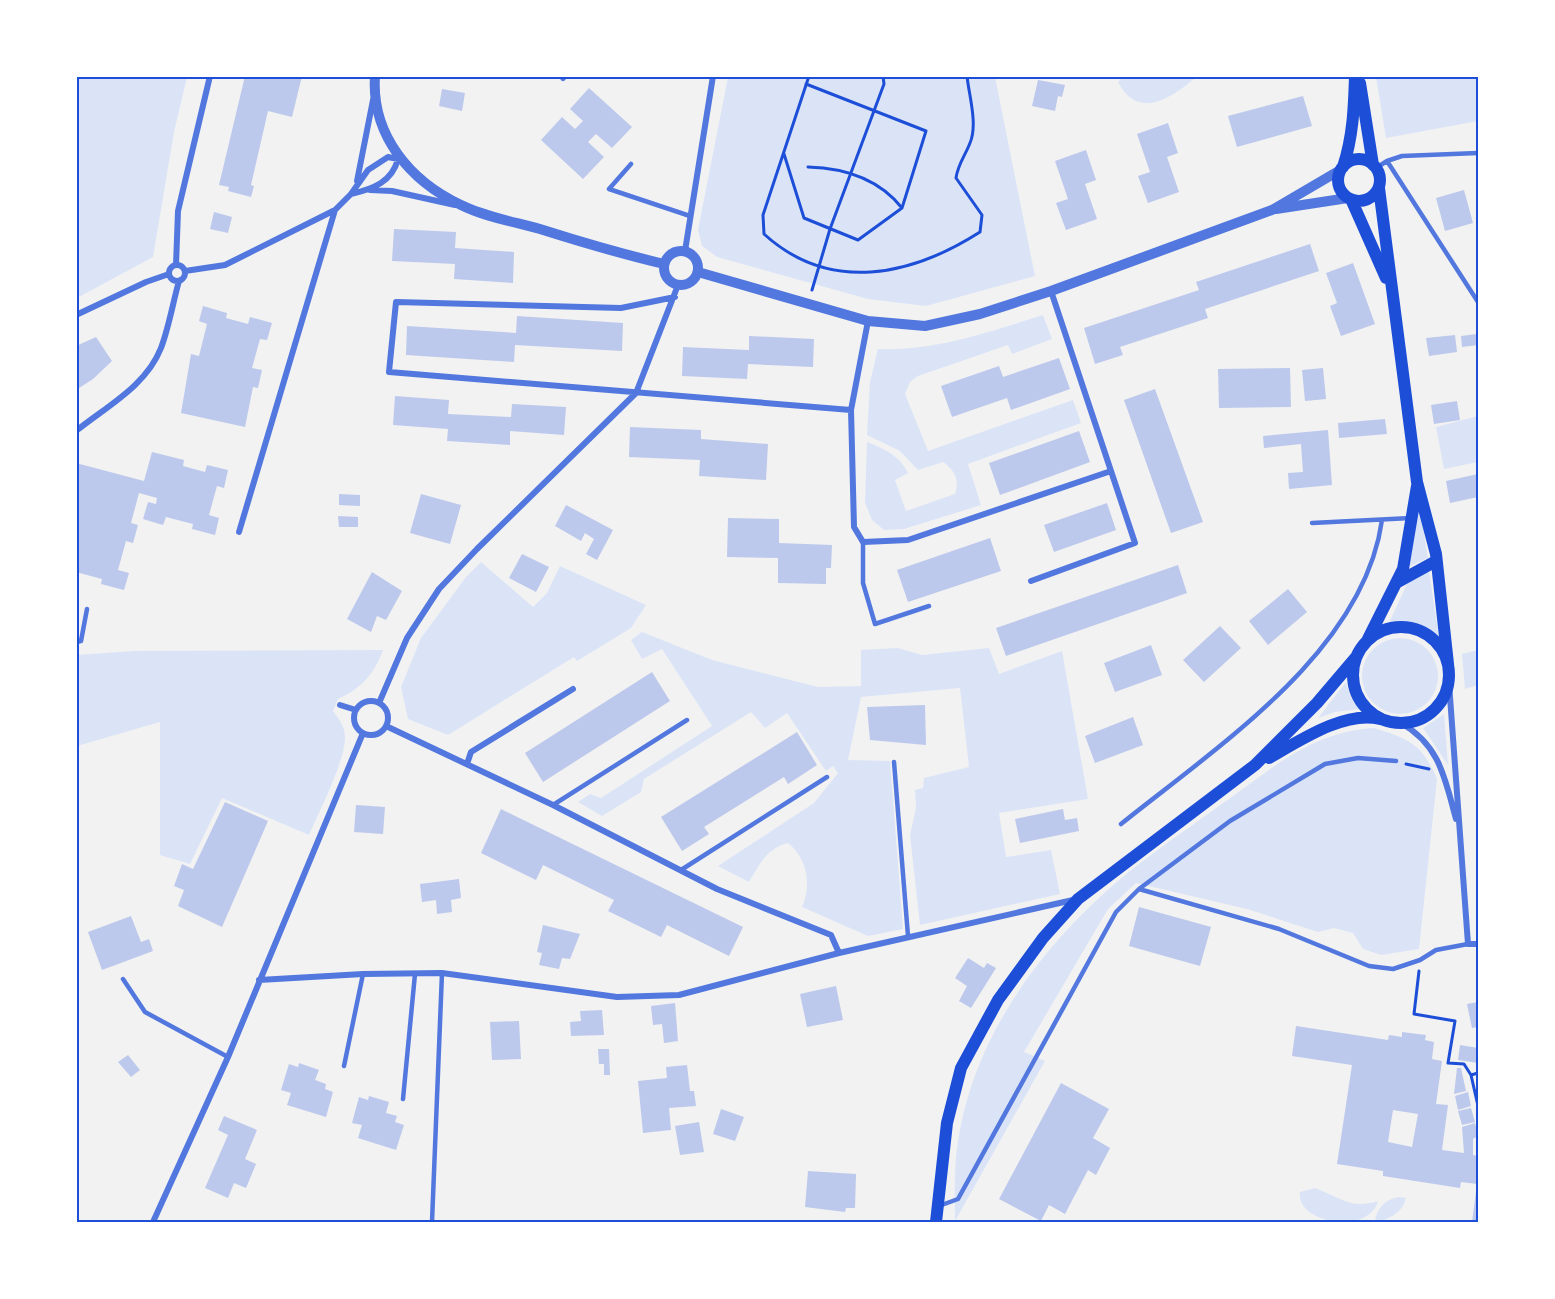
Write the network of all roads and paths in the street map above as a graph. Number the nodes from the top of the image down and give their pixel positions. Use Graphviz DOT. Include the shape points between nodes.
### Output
graph roads {
  1 [pos="210,76"];
  2 [pos="375,76"];
  3 [pos="713,76"];
  4 [pos="808,76"];
  5 [pos="883,76"];
  6 [pos="967,76"];
  7 [pos="1357,76"];
  8 [pos="806,84"];
  9 [pos="374,96"];
  10 [pos="873,112"];
  11 [pos="784,152"];
  12 [pos="1479,153"];
  13 [pos="398,159"];
  14 [pos="1387,161"];
  15 [pos="631,164"];
  16 [pos="1375,166"];
  17 [pos="808,167"];
  18 [pos="1342,168"];
  19 [pos="851,172"];
  20 [pos="357,182"];
  21 [pos="1379,188"];
  22 [pos="367,190"];
  23 [pos="351,194"];
  24 [pos="1350,198"];
  25 [pos="462,206"];
  26 [pos="902,208"];
  27 [pos="335,210"];
  28 [pos="1272,210"];
  29 [pos="690,216"];
  30 [pos="830,229"];
  31 [pos="685,251"];
  32 [pos="664,264"];
  33 [pos="176,265"];
  34 [pos="818,266"];
  35 [pos="185,271"];
  36 [pos="698,272"];
  37 [pos="169,274"];
  38 [pos="179,280"];
  39 [pos="678,285"];
  40 [pos="1390,287"];
  41 [pos="1051,291"];
  42 [pos="675,297"];
  43 [pos="1479,302"];
  44 [pos="809,305"];
  45 [pos="76,315"];
  46 [pos="868,321"];
  47 [pos="636,393"];
  48 [pos="852,410"];
  49 [pos="76,431"];
  50 [pos="1112,471"];
  51 [pos="1417,482"];
  52 [pos="1411,518"];
  53 [pos="1382,520"];
  54 [pos="1312,523"];
  55 [pos="239,532"];
  56 [pos="863,542"];
  57 [pos="1436,561"];
  58 [pos="1031,581"];
  59 [pos="1396,583"];
  60 [pos="929,606"];
  61 [pos="87,609"];
  62 [pos="76,642"];
  63 [pos="1366,642"];
  64 [pos="1357,656"];
  65 [pos="1448,664"];
  66 [pos="1449,683"];
  67 [pos="573,689"];
  68 [pos="379,703"];
  69 [pos="340,705"];
  70 [pos="356,710"];
  71 [pos="687,720"];
  72 [pos="1384,720"];
  73 [pos="1401,723"];
  74 [pos="386,726"];
  75 [pos="363,733"];
  76 [pos="1396,761"];
  77 [pos="894,762"];
  78 [pos="467,764"];
  79 [pos="1255,765"];
  80 [pos="1443,771"];
  81 [pos="827,777"];
  82 [pos="553,805"];
  83 [pos="1121,824"];
  84 [pos="1460,831"];
  85 [pos="681,870"];
  86 [pos="1139,889"];
  87 [pos="1078,899"];
  88 [pos="908,936"];
  89 [pos="1468,944"];
  90 [pos="1479,944"];
  91 [pos="839,953"];
  92 [pos="1420,960"];
  93 [pos="363,974"];
  94 [pos="415,974"];
  95 [pos="442,974"];
  96 [pos="123,979"];
  97 [pos="259,980"];
  98 [pos="228,1056"];
  99 [pos="344,1066"];
  100 [pos="1479,1073"];
  101 [pos="1471,1075"];
  102 [pos="403,1099"];
  103 [pos="1479,1106"];
  104 [pos="937,1208"];
  105 [pos="153,1222"];
  106 [pos="432,1222"];
  107 [pos="936,1222"];
  1 -- 33 [label="street" via="178,211"];
  2 -- 9 [label="street"];
  3 -- 29 [label="street"];
  4 -- 8 [label="path"];
  5 -- 10 [label="path" via="884,84"];
  6 -- 34 [label="path" via="973,120 971,142 959,162 956,178 982,215 980,232 952,250 912,267 875,273 842,272"];
  7 -- 16 [label="main road"];
  7 -- 18 [label="main road" via="1353,124"];
  8 -- 10 [label="path"];
  8 -- 11 [label="path"];
  9 -- 13 [label="street"];
  9 -- 20 [label="street"];
  10 -- 19 [label="path"];
  10 -- 26 [label="path" via="926,131"];
  11 -- 30 [label="path" via="804,218"];
  11 -- 34 [label="path" via="764,215 764,234"];
  12 -- 14 [label="lane" via="1402,156"];
  13 -- 20 [label="street" via="378,162"];
  13 -- 22 [label="street" via="391,175"];
  13 -- 25 [label="street"];
  14 -- 16 [label="lane"];
  14 -- 43 [label="lane"];
  15 -- 29 [label="lane" via="609,189"];
  16 -- 18 [label="main road" via="1361,159"];
  16 -- 21 [label="main road"];
  17 -- 19 [label="path"];
  18 -- 24 [label="main road" via="1339,185"];
  18 -- 28 [label="street"];
  19 -- 26 [label="path" via="884,191"];
  19 -- 30 [label="path"];
  20 -- 23 [label="street"];
  21 -- 24 [label="main road" via="1370,198"];
  21 -- 40 [label="main road"];
  22 -- 23 [label="street"];
  22 -- 25 [label="street" via="392,191"];
  23 -- 27 [label="street"];
  24 -- 28 [label="street"];
  24 -- 40 [label="main road"];
  25 -- 32 [label="street"];
  26 -- 30 [label="path" via="858,240"];
  27 -- 35 [label="street" via="225,265"];
  27 -- 55 [label="street"];
  28 -- 41 [label="street"];
  29 -- 31 [label="street"];
  30 -- 34 [label="path"];
  31 -- 32 [label="street" via="672,253"];
  31 -- 36 [label="street" via="696,259"];
  32 -- 39 [label="street" via="666,277"];
  33 -- 35 [label="street"];
  33 -- 37 [label="street"];
  34 -- 44 [label="path"];
  35 -- 38 [label="street"];
  36 -- 39 [label="street" via="690,283"];
  36 -- 44 [label="street"];
  37 -- 38 [label="street"];
  37 -- 45 [label="street"];
  38 -- 49 [label="street" via="161,349 146,372 131,389"];
  39 -- 42 [label="street"];
  40 -- 51 [label="main road"];
  41 -- 46 [label="street" via="980,314 925,326"];
  41 -- 50 [label="street"];
  42 -- 47 [label="street"];
  42 -- 47 [label="street" via="621,308 396,302 389,372"];
  44 -- 46 [label="street"];
  46 -- 48 [label="street"];
  47 -- 48 [label="street"];
  47 -- 68 [label="street" via="439,589 407,638"];
  48 -- 56 [label="street" via="854,527"];
  50 -- 56 [label="street" via="908,540"];
  50 -- 58 [label="street" via="1135,543"];
  51 -- 52 [label="main road"];
  51 -- 57 [label="main road"];
  52 -- 53 [label="lane"];
  52 -- 59 [label="main road" via="1403,569"];
  53 -- 54 [label="lane"];
  53 -- 83 [label="lane" via="1378,547 1361,589 1310,661 1227,738"];
  56 -- 60 [label="lane" via="863,583 875,624"];
  57 -- 59 [label="main road"];
  57 -- 65 [label="main road"];
  59 -- 63 [label="main road"];
  61 -- 62 [label="lane" via="81,641"];
  63 -- 64 [label="main road"];
  63 -- 65 [label="main road" via="1396,627 1414,629 1441,648"];
  64 -- 72 [label="main road" via="1353,671 1357,693 1371,712"];
  64 -- 79 [label="main road"];
  65 -- 66 [label="main road"];
  66 -- 73 [label="main road" via="1432,712"];
  66 -- 84 [label="street"];
  67 -- 78 [label="street" via="471,752"];
  68 -- 70 [label="street" via="363,703"];
  68 -- 74 [label="street" via="388,716"];
  69 -- 70 [label="street"];
  70 -- 75 [label="street" via="354,721"];
  71 -- 82 [label="lane"];
  72 -- 73 [label="main road"];
  72 -- 79 [label="main road" via="1372,717 1332,724"];
  73 -- 80 [label="street" via="1424,739"];
  74 -- 75 [label="street" via="374,735"];
  74 -- 78 [label="street"];
  75 -- 97 [label="street"];
  76 -- 80 [label="path"];
  76 -- 86 [label="lane" via="1358,758 1325,764 1230,820"];
  77 -- 88 [label="lane"];
  78 -- 82 [label="street"];
  79 -- 87 [label="main road"];
  80 -- 84 [label="street"];
  81 -- 85 [label="lane"];
  82 -- 85 [label="street"];
  84 -- 89 [label="street"];
  85 -- 91 [label="street" via="717,889 831,935"];
  86 -- 92 [label="lane" via="1279,929 1369,966 1393,969"];
  86 -- 104 [label="lane" via="1116,912 958,1199"];
  87 -- 88 [label="street"];
  87 -- 104 [label="main road" via="1043,938 998,1000 962,1068 947,1123"];
  88 -- 91 [label="street"];
  89 -- 90 [label="street"];
  89 -- 92 [label="lane" via="1436,950"];
  91 -- 95 [label="street" via="679,995 617,997"];
  92 -- 101 [label="path" via="1414,1014 1455,1021 1448,1063 1464,1064"];
  93 -- 94 [label="street"];
  93 -- 97 [label="street"];
  93 -- 99 [label="lane"];
  94 -- 95 [label="street"];
  94 -- 102 [label="lane"];
  95 -- 106 [label="lane"];
  96 -- 98 [label="lane" via="145,1012"];
  97 -- 98 [label="street"];
  98 -- 105 [label="street"];
  100 -- 101 [label="path"];
  101 -- 103 [label="path"];
  104 -- 107 [label="main road"];
}
